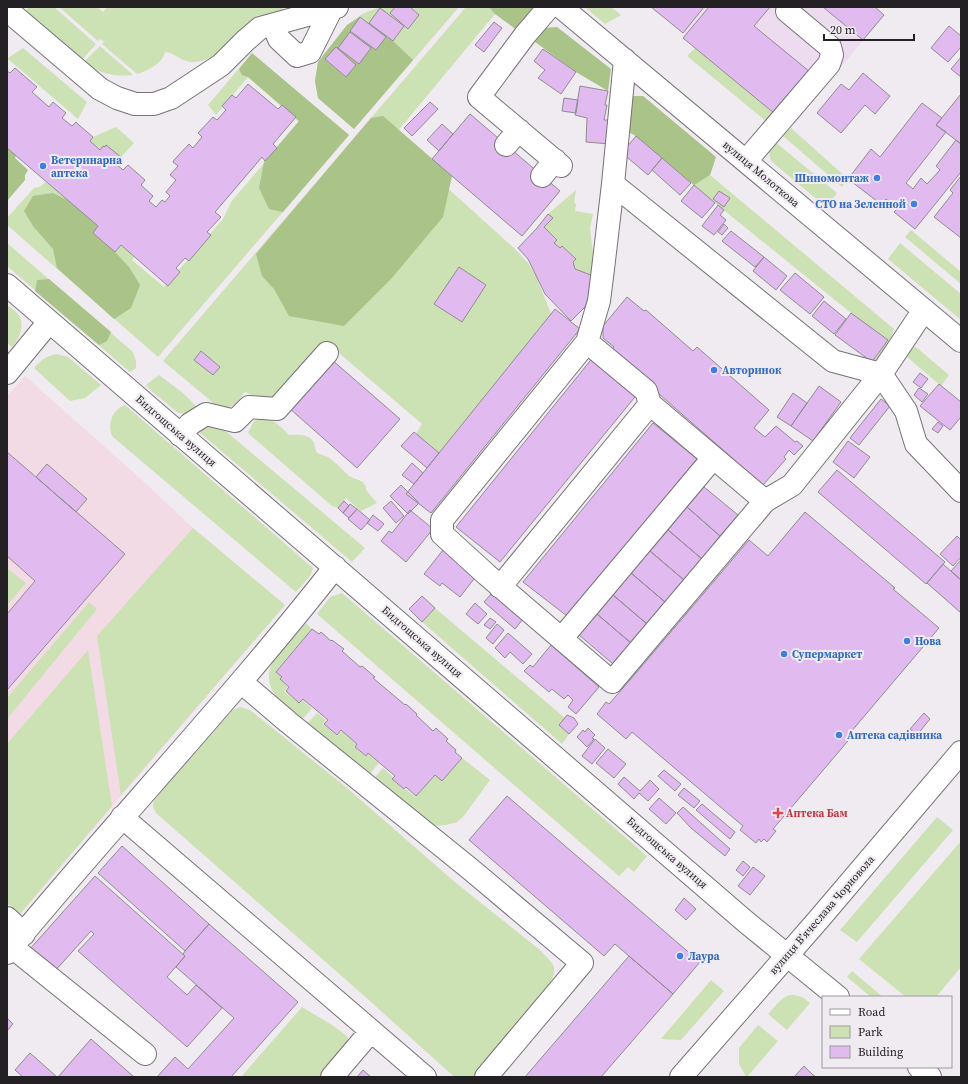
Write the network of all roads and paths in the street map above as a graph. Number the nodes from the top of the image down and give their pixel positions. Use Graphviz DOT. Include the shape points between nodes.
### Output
graph roads {
  1 [pos="548,7"];
  2 [pos="560,7"];
  3 [pos="335,8"];
  4 [pos="7,10"];
  5 [pos="787,11"];
  6 [pos="273,25"];
  7 [pos="625,60"];
  8 [pos="746,162"];
  9 [pos="553,167"];
  10 [pos="613,184"];
  11 [pos="7,285"];
  12 [pos="924,310"];
  13 [pos="49,322"];
  14 [pos="961,341"];
  15 [pos="587,342"];
  16 [pos="327,353"];
  17 [pos="7,373"];
  18 [pos="881,374"];
  19 [pos="650,404"];
  20 [pos="180,434"];
  21 [pos="713,458"];
  22 [pos="961,491"];
  23 [pos="765,501"];
  24 [pos="335,567"];
  25 [pos="500,587"];
  26 [pos="562,638"];
  27 [pos="241,682"];
  28 [pos="961,752"];
  29 [pos="122,817"];
  30 [pos="7,918"];
  31 [pos="14,945"];
  32 [pos="787,955"];
  33 [pos="837,996"];
  34 [pos="371,1031"];
  35 [pos="144,1054"];
  36 [pos="920,1068"];
  37 [pos="332,1077"];
  38 [pos="424,1077"];
  39 [pos="486,1077"];
  40 [pos="681,1077"];
  41 [pos="930,1077"];
  1 -- 9 [label="street" via="479,97 494,122 531,153"];
  2 -- 7 [label="street, вулиця Молоткова"];
  3 -- 6 [label="street"];
  3 -- 6 [label="street" via="310,52 296,56 279,39"];
  4 -- 6 [label="street" via="100,89 135,104 154,104 171,98 221,65 260,28"];
  5 -- 8 [label="street" via="830,47 832,55 829,64"];
  7 -- 8 [label="street, вулиця Молоткова"];
  7 -- 10 [label="street"];
  8 -- 12 [label="street, вулиця Молоткова"];
  10 -- 15 [label="street" via="599,301"];
  10 -- 18 [label="street" via="833,361"];
  11 -- 13 [label="street, Бидгощська вулиця"];
  12 -- 14 [label="street, вулиця Молоткова"];
  12 -- 18 [label="street"];
  13 -- 17 [label="street"];
  13 -- 20 [label="street, Бидгощська вулиця"];
  15 -- 19 [label="street" via="646,391"];
  15 -- 25 [label="street" via="442,520 442,534"];
  16 -- 20 [label="street" via="277,410 249,408 235,421 206,414"];
  18 -- 22 [label="street" via="906,411 916,444"];
  18 -- 23 [label="street" via="792,485"];
  19 -- 21 [label="street"];
  19 -- 25 [label="street"];
  20 -- 24 [label="street, Бидгощська вулиця"];
  21 -- 23 [label="street"];
  21 -- 26 [label="street"];
  23 -- 26 [label="street" via="612,682"];
  24 -- 27 [label="street"];
  24 -- 32 [label="street, Бидгощська вулиця"];
  25 -- 26 [label="street"];
  27 -- 29 [label="street"];
  27 -- 39 [label="street" via="582,963"];
  28 -- 32 [label="street, вулиця Вʼячеслава Чорновола"];
  29 -- 31 [label="street"];
  29 -- 34 [label="street"];
  30 -- 31 [label="street"];
  31 -- 35 [label="street"];
  32 -- 33 [label="street, Бидгощська вулиця"];
  32 -- 40 [label="street, вулиця Вʼячеслава Чорновола"];
  34 -- 37 [label="street"];
  34 -- 38 [label="street"];
  36 -- 41 [label="street"];
}
